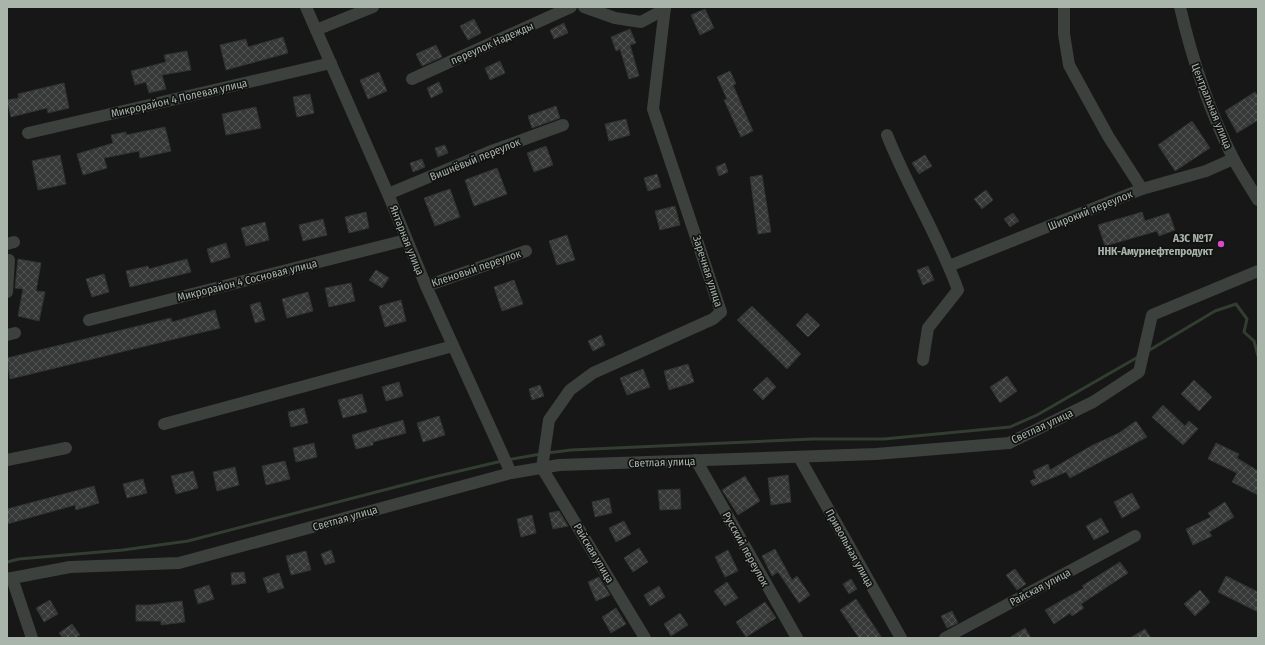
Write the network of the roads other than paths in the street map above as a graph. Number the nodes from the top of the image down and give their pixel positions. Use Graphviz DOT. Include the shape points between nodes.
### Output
graph roads {
  1 [pos="306,7"];
  2 [pos="373,7"];
  3 [pos="571,7"];
  4 [pos="584,7"];
  5 [pos="1064,7"];
  6 [pos="1180,7"];
  7 [pos="665,8"];
  8 [pos="316,30"];
  9 [pos="331,63"];
  10 [pos="412,79"];
  11 [pos="563,125"];
  12 [pos="28,133"];
  13 [pos="887,135"];
  14 [pos="1233,159"];
  15 [pos="1142,189"];
  16 [pos="388,194"];
  17 [pos="1258,200"];
  18 [pos="406,240"];
  19 [pos="526,251"];
  20 [pos="9,260"];
  21 [pos="949,266"];
  22 [pos="1258,271"];
  23 [pos="426,286"];
  24 [pos="7,292"];
  25 [pos="89,320"];
  26 [pos="453,346"];
  27 [pos="923,360"];
  28 [pos="164,424"];
  29 [pos="66,448"];
  30 [pos="800,457"];
  31 [pos="7,460"];
  32 [pos="696,460"];
  33 [pos="542,468"];
  34 [pos="511,473"];
  35 [pos="1135,536"];
  36 [pos="9,579"];
  37 [pos="32,638"];
  38 [pos="646,638"];
  39 [pos="797,638"];
  40 [pos="901,638"];
  41 [pos="945,638"];
  1 -- 8 [label="street, Янтарная улица"];
  2 -- 8 [label="street"];
  3 -- 10 [label="street, переулок Надежды"];
  4 -- 7 [label="street" via="615,18 641,22"];
  5 -- 15 [label="street" via="1064,34 1069,66 1108,136"];
  6 -- 14 [label="street, Центральная улица" via="1192,56"];
  7 -- 33 [label="street, Заречная улица" via="653,108 721,312 714,319 592,373 570,390 549,420"];
  8 -- 9 [label="street, Янтарная улица"];
  9 -- 12 [label="street, Микрорайон 4 Полевая улица"];
  9 -- 16 [label="street, Янтарная улица"];
  11 -- 16 [label="street, Вишнёвый переулок" via="488,152"];
  13 -- 21 [label="street" via="900,168"];
  14 -- 15 [label="street, Широкий переулок" via="1206,171"];
  14 -- 17 [label="street, Центральная улица"];
  15 -- 21 [label="street, Широкий переулок"];
  16 -- 18 [label="street, Янтарная улица"];
  18 -- 23 [label="street, Янтарная улица"];
  18 -- 25 [label="street, Микрорайон 4 Сосновая улица"];
  19 -- 23 [label="street, Кленовый переулок"];
  20 -- 24 [label="street"];
  21 -- 27 [label="street" via="958,290 928,328"];
  22 -- 30 [label="street, Светлая улица" via="1152,315 1139,372 1093,402 1009,443 876,454"];
  23 -- 26 [label="street, Янтарная улица"];
  26 -- 28 [label="street"];
  26 -- 34 [label="street, Янтарная улица"];
  29 -- 31 [label="street"];
  30 -- 32 [label="street, Светлая улица"];
  30 -- 40 [label="street, Привольная улица"];
  32 -- 33 [label="street, Светлая улица" via="559,465"];
  32 -- 39 [label="street, Русский переулок"];
  33 -- 34 [label="street, Светлая улица"];
  33 -- 38 [label="street, Райская улица"];
  34 -- 36 [label="street, Светлая улица" via="179,563 70,567"];
  35 -- 41 [label="street, Райская улица"];
  36 -- 37 [label="street"];
}
